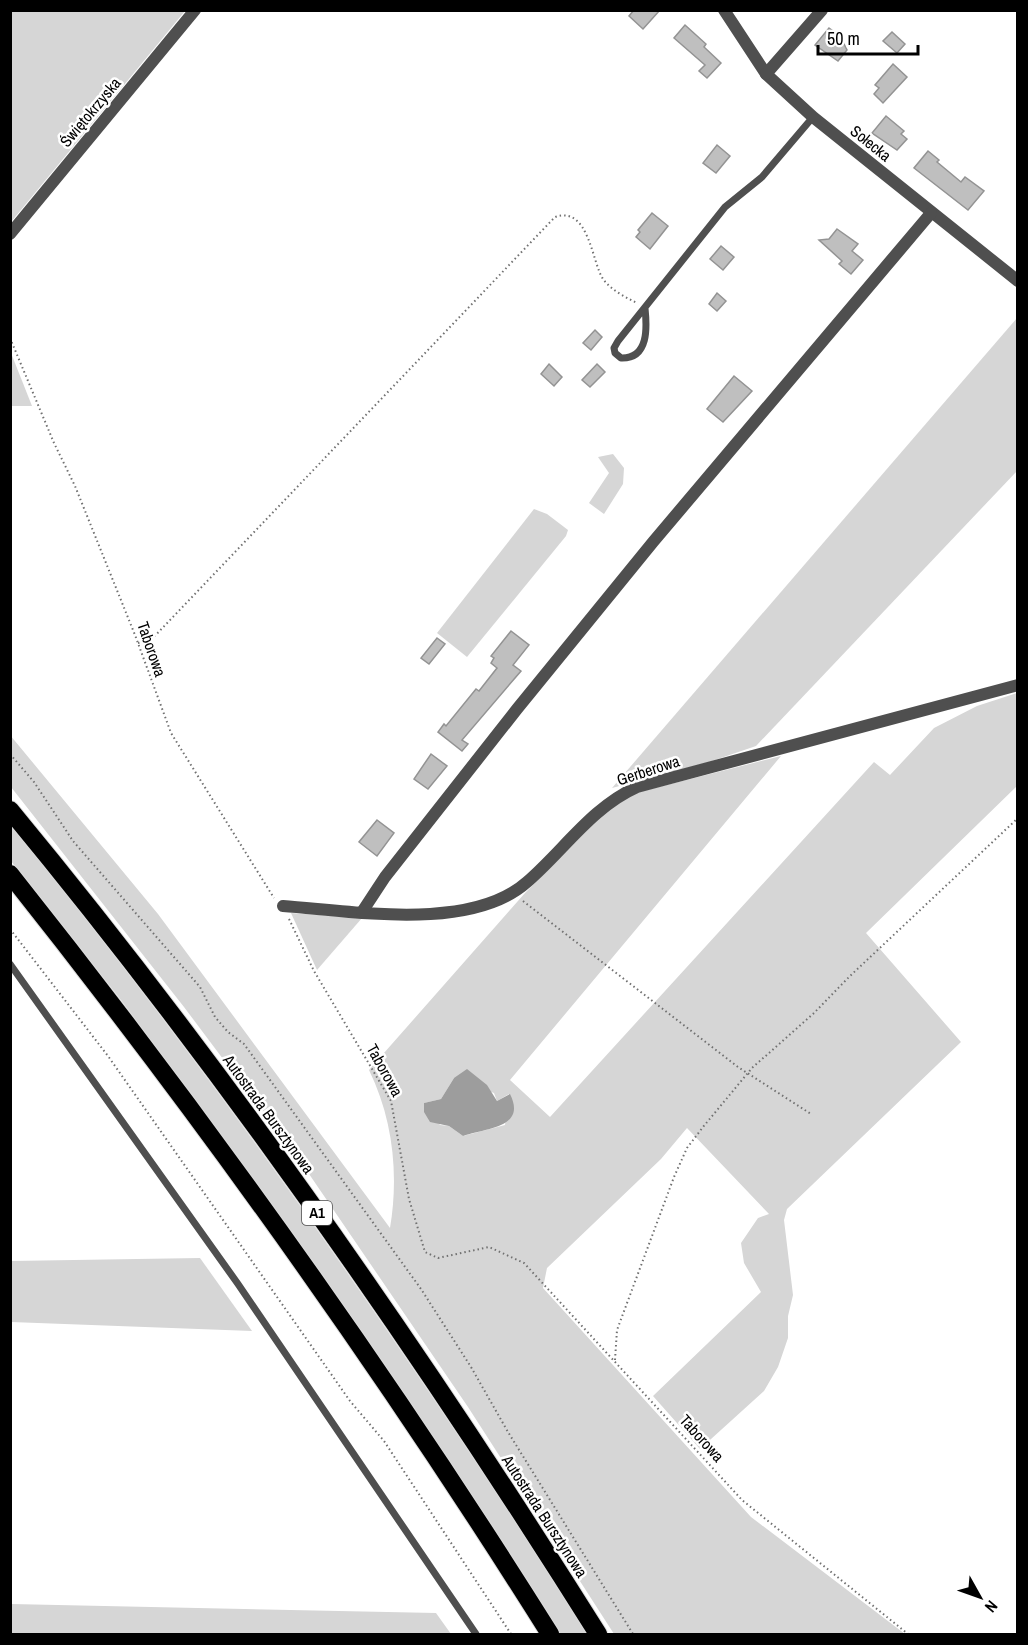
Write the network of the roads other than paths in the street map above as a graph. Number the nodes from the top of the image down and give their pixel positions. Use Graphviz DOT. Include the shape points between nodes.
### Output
graph roads {
  1 [pos="195,10"];
  2 [pos="724,10"];
  3 [pos="822,10"];
  4 [pos="766,74"];
  5 [pos="813,117"];
  6 [pos="931,213"];
  7 [pos="10,234"];
  8 [pos="1017,281"];
  9 [pos="645,308"];
  10 [pos="1017,686"];
  11 [pos="10,810"];
  12 [pos="10,874"];
  13 [pos="283,906"];
  14 [pos="362,912"];
  15 [pos="10,964"];
  16 [pos="476,1635"];
  17 [pos="550,1635"];
  18 [pos="598,1635"];
  1 -- 7 [label="street, Świętokrzyska"];
  2 -- 4 [label="street, Sołecka"];
  3 -- 4 [label="street"];
  4 -- 5 [label="street, Sołecka"];
  5 -- 6 [label="street, Sołecka"];
  5 -- 9 [label="lane" via="762,177 725,207"];
  6 -- 8 [label="street, Sołecka"];
  6 -- 14 [label="street" via="653,542 510,718"];
  9 -- 9 [label="lane" via="647,328 641,347 635,355 621,358 614,348"];
  10 -- 14 [label="street, Gerberowa" via="637,787 600,810 515,893 485,905 424,915"];
  11 -- 18 [label="highway, Autostrada Bursztynowa / A1" via="255,1126 450,1405"];
  12 -- 17 [label="highway, A1" via="125,1021 298,1256 458,1491"];
  13 -- 14 [label="street, Gerberowa"];
  15 -- 16 [label="lane" via="238,1284"];
}
